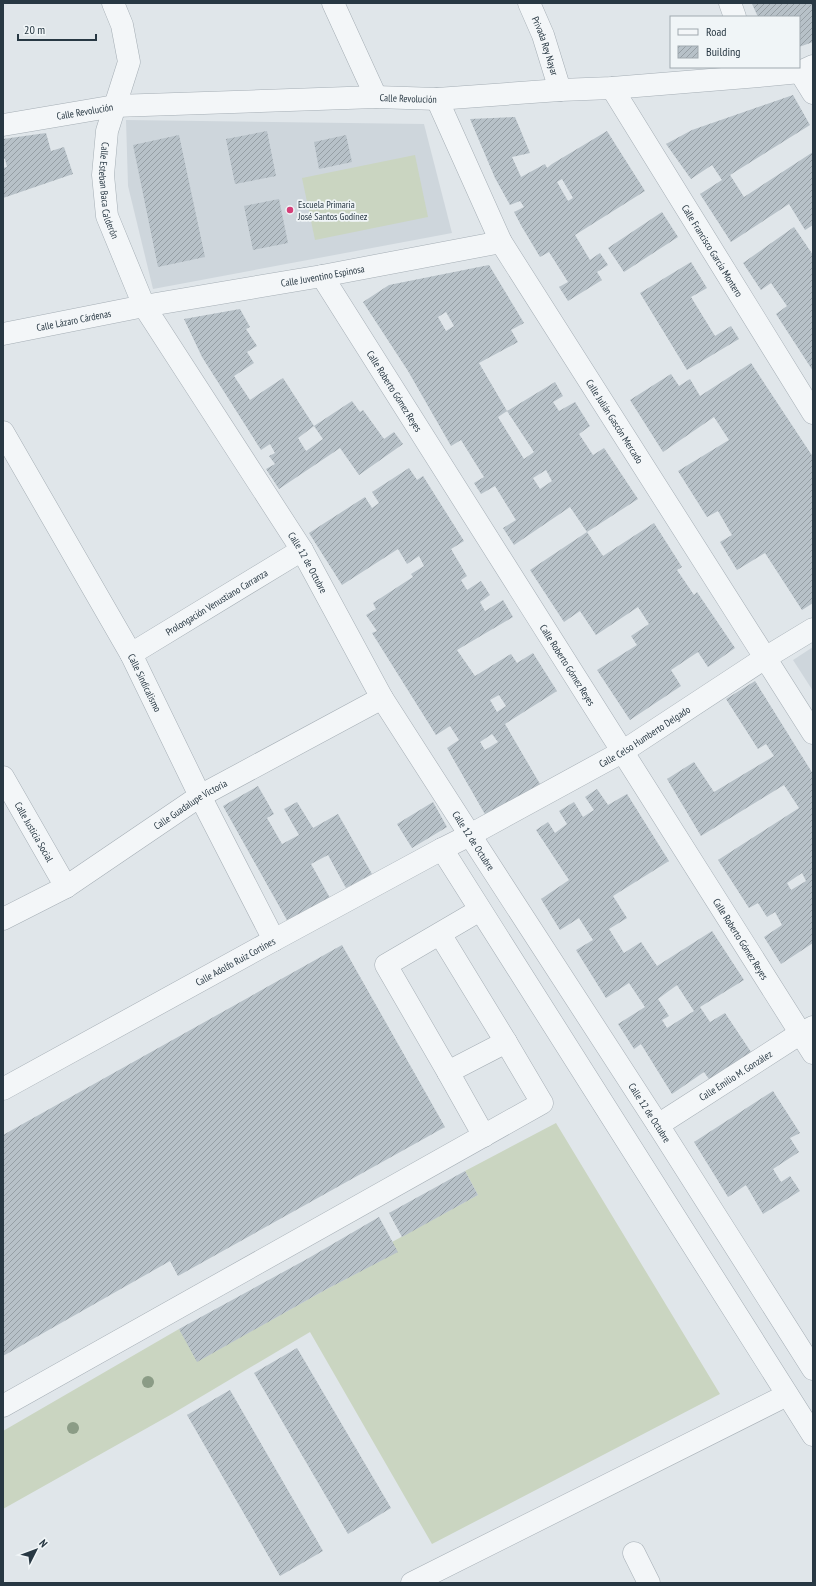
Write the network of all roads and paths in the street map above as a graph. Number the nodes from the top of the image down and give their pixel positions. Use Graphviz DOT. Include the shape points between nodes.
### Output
graph roads {
  1 [pos="113,3"];
  2 [pos="333,3"];
  3 [pos="529,3"];
  4 [pos="730,3"];
  5 [pos="735,16"];
  6 [pos="806,69"];
  7 [pos="757,72"];
  8 [pos="612,88"];
  9 [pos="560,90"];
  10 [pos="813,93"];
  11 [pos="376,97"];
  12 [pos="437,99"];
  13 [pos="114,106"];
  14 [pos="3,125"];
  15 [pos="501,242"];
  16 [pos="322,276"];
  17 [pos="144,306"];
  18 [pos="3,334"];
  19 [pos="813,413"];
  20 [pos="3,432"];
  21 [pos="302,550"];
  22 [pos="813,629"];
  23 [pos="131,654"];
  24 [pos="765,658"];
  25 [pos="382,698"];
  26 [pos="813,733"];
  27 [pos="622,752"];
  28 [pos="3,777"];
  29 [pos="200,796"];
  30 [pos="470,836"];
  31 [pos="442,849"];
  32 [pos="66,887"];
  33 [pos="480,910"];
  34 [pos="3,919"];
  35 [pos="440,934"];
  36 [pos="274,940"];
  37 [pos="807,1030"];
  38 [pos="506,1042"];
  39 [pos="813,1053"];
  40 [pos="448,1072"];
  41 [pos="3,1089"];
  42 [pos="658,1125"];
  43 [pos="484,1136"];
  44 [pos="813,1369"];
  45 [pos="787,1395"];
  46 [pos="3,1406"];
  47 [pos="813,1435"];
  48 [pos="634,1553"];
  49 [pos="412,1583"];
  50 [pos="649,1583"];
  1 -- 13 [label="street, Calle Esteban Baca Calderón" via="122,25 129,62"];
  2 -- 11 [label="street"];
  3 -- 9 [label="street, Privada Rey Nayar" via="543,35"];
  4 -- 5 [label="street"];
  6 -- 7 [label="street, Calle Revolución"];
  6 -- 10 [label="street"];
  7 -- 8 [label="street, Calle Revolución"];
  8 -- 9 [label="street, Calle Revolución"];
  8 -- 19 [label="street, Calle Francisco García Montero"];
  9 -- 12 [label="street, Calle Revolución"];
  11 -- 12 [label="street, Calle Revolución"];
  11 -- 13 [label="street, Calle Revolución"];
  12 -- 15 [label="street, Calle Julián Gascón Mercado"];
  13 -- 14 [label="street, Calle Revolución"];
  13 -- 17 [label="street, Calle Esteban Baca Calderón" via="107,131 103,175 107,216"];
  15 -- 16 [label="street, Calle Juventino Espinosa"];
  15 -- 24 [label="street, Calle Julián Gascón Mercado"];
  16 -- 17 [label="street, Calle Juventino Espinosa"];
  16 -- 27 [label="street, Calle Roberto Gómez Reyes"];
  17 -- 18 [label="street, Calle Lázaro Cárdenas"];
  17 -- 21 [label="street, Calle 12 de Octubre"];
  20 -- 23 [label="street, Calle Sindicalismo"];
  21 -- 23 [label="street, Prolongación Venustiano Carranza"];
  21 -- 25 [label="street, Calle 12 de Octubre"];
  22 -- 24 [label="street, Calle Celso Humberto Delgado"];
  23 -- 29 [label="street, Calle Sindicalismo"];
  24 -- 26 [label="street, Calle Julián Gascón Mercado"];
  24 -- 27 [label="street, Calle Celso Humberto Delgado"];
  25 -- 29 [label="street, Calle Guadalupe Victoria"];
  25 -- 30 [label="street, Calle 12 de Octubre"];
  27 -- 30 [label="street, Calle Celso Humberto Delgado"];
  27 -- 37 [label="street, Calle Roberto Gómez Reyes"];
  28 -- 32 [label="street, Calle Justicia Social"];
  29 -- 32 [label="street, Calle Guadalupe Victoria"];
  29 -- 36 [label="street, Calle Sindicalismo"];
  30 -- 31 [label="street, Calle Adolfo Ruiz Cortines"];
  30 -- 42 [label="street, Calle 12 de Octubre"];
  31 -- 33 [label="street"];
  31 -- 36 [label="street, Calle Adolfo Ruiz Cortines"];
  32 -- 34 [label="street, Calle Guadalupe Victoria"];
  33 -- 35 [label="street"];
  33 -- 45 [label="street"];
  35 -- 38 [label="street"];
  35 -- 40 [label="street" via="386,965"];
  36 -- 41 [label="street, Calle Adolfo Ruiz Cortines"];
  37 -- 39 [label="street, Calle Roberto Gómez Reyes"];
  37 -- 42 [label="street, Calle Emilio M. González"];
  38 -- 40 [label="street"];
  38 -- 43 [label="street" via="542,1103"];
  40 -- 43 [label="street"];
  42 -- 44 [label="street, Calle 12 de Octubre"];
  43 -- 46 [label="street"];
  45 -- 47 [label="street"];
  45 -- 49 [label="street"];
  48 -- 50 [label="street"];
}
